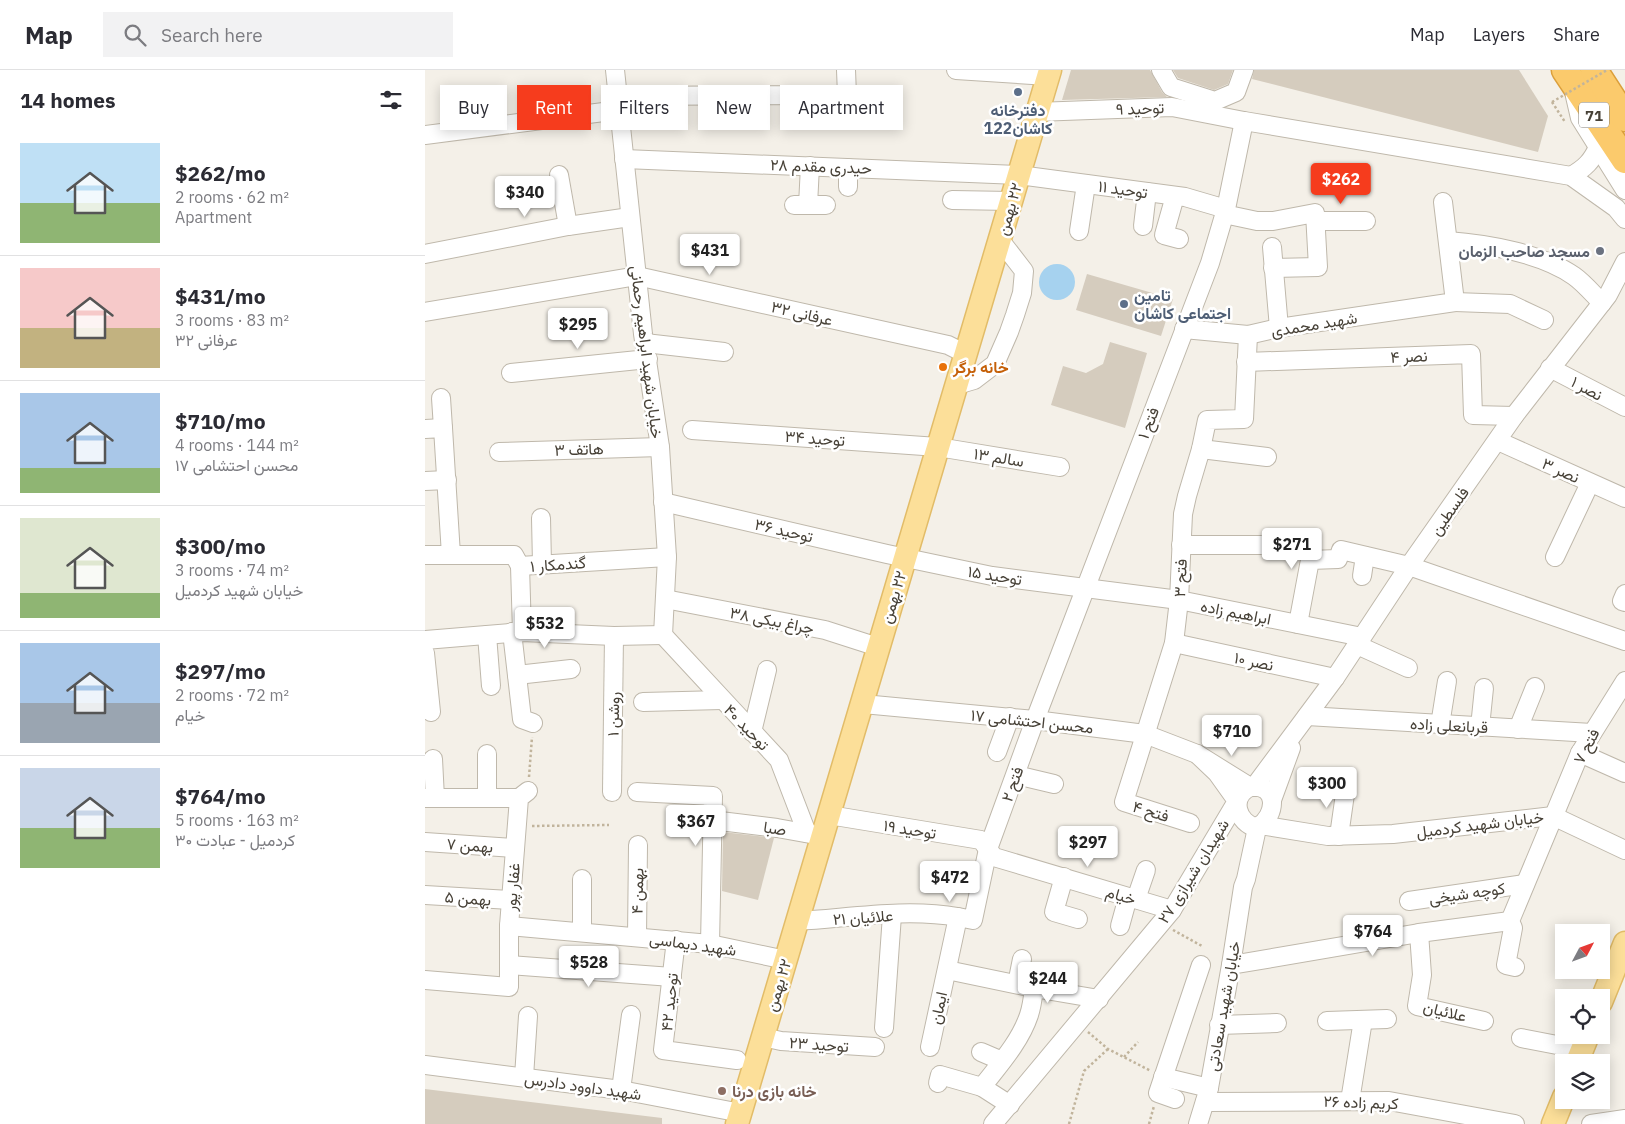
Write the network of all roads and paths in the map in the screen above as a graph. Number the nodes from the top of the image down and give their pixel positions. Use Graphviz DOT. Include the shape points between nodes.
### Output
graph roads {
  1 [pos="615,70"];
  2 [pos="846,70"];
  3 [pos="957,70"];
  4 [pos="1161,70"];
  5 [pos="1243,70"];
  6 [pos="1607,70"];
  7 [pos="1614,70"];
  8 [pos="1049,73"];
  9 [pos="1577,73"];
  10 [pos="616,85"];
  11 [pos="1625,86"];
  12 [pos="688,101"];
  13 [pos="601,106"];
  14 [pos="1036,112"];
  15 [pos="1625,118"];
  16 [pos="1244,121"];
  17 [pos="1566,123"];
  18 [pos="621,130"];
  19 [pos="425,135"];
  20 [pos="1598,147"];
  21 [pos="624,159"];
  22 [pos="1625,160"];
  23 [pos="809,166"];
  24 [pos="848,168"];
  25 [pos="1019,174"];
  26 [pos="559,175"];
  27 [pos="1571,176"];
  28 [pos="1086,184"];
  29 [pos="847,187"];
  30 [pos="1625,190"];
  31 [pos="1147,192"];
  32 [pos="1175,196"];
  33 [pos="952,200"];
  34 [pos="1011,201"];
  35 [pos="1443,202"];
  36 [pos="826,205"];
  37 [pos="1225,211"];
  38 [pos="630,217"];
  39 [pos="1625,219"];
  40 [pos="1316,221"];
  41 [pos="1366,221"];
  42 [pos="568,226"];
  43 [pos="1143,226"];
  44 [pos="1079,231"];
  45 [pos="1179,239"];
  46 [pos="1000,240"];
  47 [pos="1448,241"];
  48 [pos="1271,247"];
  49 [pos="425,254"];
  50 [pos="1625,262"];
  51 [pos="1273,268"];
  52 [pos="637,276"];
  53 [pos="1625,283"];
  54 [pos="1605,299"];
  55 [pos="1449,303"];
  56 [pos="425,312"];
  57 [pos="1544,320"];
  58 [pos="1279,328"];
  59 [pos="1184,329"];
  60 [pos="1248,335"];
  61 [pos="646,351"];
  62 [pos="724,352"];
  63 [pos="966,354"];
  64 [pos="1246,362"];
  65 [pos="1550,368"];
  66 [pos="511,373"];
  67 [pos="957,385"];
  68 [pos="441,398"];
  69 [pos="1625,407"];
  70 [pos="1514,416"];
  71 [pos="443,428"];
  72 [pos="425,429"];
  73 [pos="692,430"];
  74 [pos="1498,441"];
  75 [pos="659,447"];
  76 [pos="938,447"];
  77 [pos="1201,449"];
  78 [pos="499,452"];
  79 [pos="1267,457"];
  80 [pos="1060,467"];
  81 [pos="447,480"];
  82 [pos="425,481"];
  83 [pos="1590,483"];
  84 [pos="1625,498"];
  85 [pos="663,502"];
  86 [pos="541,518"];
  87 [pos="1181,545"];
  88 [pos="1286,545"];
  89 [pos="425,555"];
  90 [pos="451,555"];
  91 [pos="1365,556"];
  92 [pos="667,557"];
  93 [pos="905,558"];
  94 [pos="1555,558"];
  95 [pos="541,564"];
  96 [pos="520,566"];
  97 [pos="1409,566"];
  98 [pos="1362,576"];
  99 [pos="1085,588"];
  100 [pos="1625,594"];
  101 [pos="665,599"];
  102 [pos="1179,600"];
  103 [pos="1625,602"];
  104 [pos="1298,624"];
  105 [pos="517,632"];
  106 [pos="487,635"];
  107 [pos="663,635"];
  108 [pos="614,636"];
  109 [pos="425,640"];
  110 [pos="1360,641"];
  111 [pos="1625,641"];
  112 [pos="1174,643"];
  113 [pos="879,647"];
  114 [pos="425,653"];
  115 [pos="1408,668"];
  116 [pos="571,669"];
  117 [pos="767,670"];
  118 [pos="517,676"];
  119 [pos="1335,678"];
  120 [pos="1447,681"];
  121 [pos="1625,681"];
  122 [pos="491,686"];
  123 [pos="1535,687"];
  124 [pos="1485,688"];
  125 [pos="721,700"];
  126 [pos="643,702"];
  127 [pos="863,704"];
  128 [pos="431,712"];
  129 [pos="1307,716"];
  130 [pos="1010,717"];
  131 [pos="1035,720"];
  132 [pos="527,721"];
  133 [pos="1440,725"];
  134 [pos="1480,727"];
  135 [pos="1517,729"];
  136 [pos="1297,731"];
  137 [pos="752,732"];
  138 [pos="1592,733"];
  139 [pos="1145,734"];
  140 [pos="997,752"];
  141 [pos="1580,753"];
  142 [pos="487,754"];
  143 [pos="1197,754"];
  144 [pos="433,760"];
  145 [pos="1625,773"];
  146 [pos="1016,775"];
  147 [pos="1054,784"];
  148 [pos="1252,787"];
  149 [pos="1346,787"];
  150 [pos="612,792"];
  151 [pos="637,792"];
  152 [pos="524,794"];
  153 [pos="430,798"];
  154 [pos="487,798"];
  155 [pos="1237,800"];
  156 [pos="1272,802"];
  157 [pos="829,815"];
  158 [pos="1553,816"];
  159 [pos="712,820"];
  160 [pos="1190,823"];
  161 [pos="609,825"];
  162 [pos="1254,825"];
  163 [pos="518,827"];
  164 [pos="815,835"];
  165 [pos="1334,836"];
  166 [pos="425,842"];
  167 [pos="638,845"];
  168 [pos="515,848"];
  169 [pos="988,849"];
  170 [pos="1625,850"];
  171 [pos="1146,870"];
  172 [pos="1063,878"];
  173 [pos="582,879"];
  174 [pos="1525,884"];
  175 [pos="425,895"];
  176 [pos="1132,898"];
  177 [pos="511,900"];
  178 [pos="1409,902"];
  179 [pos="1172,910"];
  180 [pos="892,915"];
  181 [pos="958,917"];
  182 [pos="1078,920"];
  183 [pos="798,921"];
  184 [pos="1510,921"];
  185 [pos="1161,924"];
  186 [pos="509,926"];
  187 [pos="1119,926"];
  188 [pos="582,932"];
  189 [pos="1419,933"];
  190 [pos="637,937"];
  191 [pos="676,940"];
  192 [pos="710,944"];
  193 [pos="1202,946"];
  194 [pos="1622,956"];
  195 [pos="1022,959"];
  196 [pos="786,960"];
  197 [pos="509,965"];
  198 [pos="1201,965"];
  199 [pos="1231,965"];
  200 [pos="1510,966"];
  201 [pos="947,970"];
  202 [pos="671,978"];
  203 [pos="425,980"];
  204 [pos="1017,984"];
  205 [pos="1034,988"];
  206 [pos="1607,989"];
  207 [pos="1099,999"];
  208 [pos="631,1015"];
  209 [pos="528,1016"];
  210 [pos="1387,1019"];
  211 [pos="1363,1020"];
  212 [pos="1327,1021"];
  213 [pos="1484,1021"];
  214 [pos="1077,1023"];
  215 [pos="1277,1023"];
  216 [pos="1219,1025"];
  217 [pos="884,1028"];
  218 [pos="763,1037"];
  219 [pos="1521,1038"];
  220 [pos="1138,1042"];
  221 [pos="875,1047"];
  222 [pos="930,1047"];
  223 [pos="1108,1049"];
  224 [pos="1583,1049"];
  225 [pos="981,1052"];
  226 [pos="1124,1057"];
  227 [pos="737,1060"];
  228 [pos="1002,1061"];
  229 [pos="425,1065"];
  230 [pos="524,1077"];
  231 [pos="938,1084"];
  232 [pos="982,1087"];
  233 [pos="621,1090"];
  234 [pos="1165,1090"];
  235 [pos="1207,1095"];
  236 [pos="1350,1101"];
  237 [pos="1009,1105"];
  238 [pos="1559,1109"];
  239 [pos="739,1118"];
  240 [pos="1617,1121"];
  241 [pos="993,1124"];
  242 [pos="1069,1124"];
  243 [pos="1149,1124"];
  244 [pos="1198,1124"];
  245 [pos="1515,1124"];
  246 [pos="1553,1124"];
  247 [pos="1591,1124"];
  1 -- 10 [label="street, خیابان شهید ابراهیم رحمانی"];
  2 -- 12 [label="street" via="847,96"];
  3 -- 8 [label="street"];
  4 -- 5 [label="street" via="1171,87 1215,101 1235,92"];
  6 -- 17 [label="path, bridge" via="1552,102"];
  7 -- 11 [label="highway"];
  8 -- 14 [label="main road, ٢٢ بهمن"];
  9 -- 15 [label="highway"];
  9 -- 20 [label="street" via="1580,118"];
  9 -- 22 [label="highway, 71"];
  13 -- 19 [label="street"];
  14 -- 16 [label="street, توحید ۹" via="1172,107"];
  14 -- 25 [label="main road, ٢٢ بهمن"];
  16 -- 27 [label="street, توحید ۹"];
  16 -- 37 [label="street, فتح ۱"];
  18 -- 21 [label="street, خیابان شهید ابراهیم رحمانی"];
  20 -- 27 [label="street" via="1592,160"];
  20 -- 30 [label="street"];
  21 -- 23 [label="street, حیدری مقدم ۲۸"];
  21 -- 38 [label="street, خیابان شهید ابراهیم رحمانی"];
  23 -- 24 [label="street, حیدری مقدم ۲۸"];
  23 -- 36 [label="street" via="801,205"];
  24 -- 25 [label="street, حیدری مقدم ۲۸"];
  24 -- 29 [label="street"];
  25 -- 28 [label="street, توحید ۱۱"];
  25 -- 34 [label="main road, ٢٢ بهمن"];
  26 -- 42 [label="street"];
  27 -- 39 [label="street" via="1617,208"];
  28 -- 31 [label="street, توحید ۱۱"];
  28 -- 44 [label="street"];
  31 -- 32 [label="street, توحید ۱۱"];
  31 -- 43 [label="street"];
  32 -- 37 [label="street, توحید ۱۱"];
  32 -- 45 [label="street" via="1164,235"];
  33 -- 34 [label="street"];
  34 -- 46 [label="main road, ٢٢ بهمن"];
  35 -- 47 [label="street"];
  37 -- 40 [label="street, توحید ۱۱" via="1257,221 1315,213"];
  37 -- 59 [label="street, فتح ۱" via="1210,263"];
  38 -- 42 [label="street"];
  38 -- 52 [label="street, خیابان شهید ابراهیم رحمانی"];
  40 -- 41 [label="street"];
  40 -- 51 [label="street" via="1318,267"];
  42 -- 49 [label="street"];
  46 -- 63 [label="main road, ٢٢ بهمن"];
  46 -- 67 [label="street" via="1024,271 1021,293 995,364 974,380"];
  47 -- 54 [label="street" via="1499,248 1545,262 1574,276"];
  47 -- 55 [label="street"];
  48 -- 51 [label="street"];
  50 -- 54 [label="street, فلسطین"];
  51 -- 58 [label="street"];
  52 -- 56 [label="street"];
  52 -- 61 [label="street, خیابان شهید ابراهیم رحمانی"];
  52 -- 63 [label="street, عرفانی ۳۲" via="948,345"];
  53 -- 54 [label="street, فلسطین"];
  54 -- 65 [label="street, فلسطین"];
  55 -- 57 [label="street, شهید محمدی" via="1510,304"];
  55 -- 58 [label="street, شهید محمدی"];
  58 -- 60 [label="street, شهید محمدی"];
  59 -- 60 [label="street, شهید محمدی"];
  59 -- 99 [label="street, فتح ۱"];
  60 -- 64 [label="street"];
  61 -- 62 [label="street"];
  61 -- 66 [label="street"];
  61 -- 75 [label="street, خیابان شهید ابراهیم رحمانی"];
  63 -- 67 [label="main road, ٢٢ بهمن"];
  64 -- 70 [label="street, نصر ۴" via="1471,354 1473,415"];
  64 -- 77 [label="street, فتح ۳" via="1245,419 1207,420"];
  65 -- 69 [label="street, نصر ۱"];
  65 -- 70 [label="street, فلسطین"];
  67 -- 76 [label="main road, ٢٢ بهمن"];
  68 -- 71 [label="street"];
  70 -- 74 [label="street, فلسطین"];
  71 -- 72 [label="street"];
  71 -- 81 [label="street"];
  73 -- 76 [label="street, توحید ۳۴"];
  74 -- 83 [label="street, نصر ۳"];
  74 -- 97 [label="street, فلسطین"];
  75 -- 78 [label="street, هاتف ۳"];
  75 -- 85 [label="street, خیابان شهید ابراهیم رحمانی"];
  76 -- 80 [label="street, سالم ۱۳"];
  76 -- 93 [label="main road, ٢٢ بهمن"];
  77 -- 79 [label="street"];
  77 -- 87 [label="street, فتح ۳" via="1183,514"];
  81 -- 82 [label="street"];
  81 -- 90 [label="street"];
  83 -- 84 [label="street, نصر ۳"];
  83 -- 94 [label="street"];
  85 -- 92 [label="street, خیابان شهید ابراهیم رحمانی"];
  85 -- 93 [label="street, توحید ۳۶"];
  86 -- 95 [label="street"];
  87 -- 88 [label="street"];
  87 -- 102 [label="street, فتح ۳"];
  89 -- 90 [label="street, گندمکار ۱"];
  90 -- 96 [label="street, گندمکار ۱" via="514,555"];
  91 -- 97 [label="street"];
  91 -- 98 [label="street"];
  91 -- 104 [label="street" via="1341,550 1338,559 1310,560"];
  92 -- 95 [label="street, گندمکار ۱"];
  92 -- 101 [label="street, خیابان شهید ابراهیم رحمانی"];
  93 -- 99 [label="street, توحید ۱۵" via="992,576"];
  93 -- 113 [label="main road, ٢٢ بهمن"];
  95 -- 96 [label="street, گندمکار ۱"];
  96 -- 105 [label="street"];
  97 -- 110 [label="street, فلسطین"];
  97 -- 111 [label="street"];
  99 -- 102 [label="street, ابراهیم زاده"];
  99 -- 131 [label="street, فتح ۱"];
  100 -- 103 [label="street" via="1622,601"];
  101 -- 107 [label="street, خیابان شهید ابراهیم رحمانی"];
  101 -- 113 [label="street, چراغ بیکی ۳۸" via="825,630"];
  102 -- 104 [label="street, ابراهیم زاده"];
  102 -- 112 [label="street, فتح ۳"];
  104 -- 110 [label="street, ابراهیم زاده"];
  105 -- 106 [label="street"];
  105 -- 108 [label="street"];
  105 -- 118 [label="street"];
  106 -- 109 [label="street"];
  106 -- 122 [label="street"];
  107 -- 108 [label="street"];
  107 -- 125 [label="street, توحید ۴۰"];
  108 -- 150 [label="street, روشن ۱"];
  110 -- 115 [label="street, ابراهیم زاده"];
  110 -- 119 [label="street, فلسطین"];
  112 -- 119 [label="street, نصر ۱۰"];
  112 -- 139 [label="street, فتح ۳"];
  113 -- 127 [label="main road, ٢٢ بهمن"];
  114 -- 128 [label="street"];
  116 -- 118 [label="street"];
  117 -- 137 [label="street"];
  118 -- 132 [label="street"];
  119 -- 129 [label="street, فلسطین"];
  120 -- 133 [label="street"];
  121 -- 138 [label="street, فتح ۷"];
  123 -- 135 [label="street"];
  124 -- 134 [label="street"];
  125 -- 126 [label="street"];
  125 -- 137 [label="street, توحید ۴۰"];
  127 -- 130 [label="street, محسن احتشامی ۱۷"];
  127 -- 157 [label="main road, ٢٢ بهمن"];
  129 -- 133 [label="street, قربانعلی زاده"];
  129 -- 136 [label="street, فلسطین"];
  130 -- 131 [label="street, محسن احتشامی ۱۷"];
  130 -- 140 [label="street"];
  131 -- 139 [label="street, محسن احتشامی ۱۷"];
  131 -- 146 [label="street, فتح ۲"];
  132 -- 152 [label="path"];
  133 -- 134 [label="street, قربانعلی زاده"];
  134 -- 135 [label="street, قربانعلی زاده"];
  135 -- 138 [label="street, قربانعلی زاده"];
  136 -- 148 [label="street"];
  136 -- 156 [label="street"];
  137 -- 164 [label="street, توحید ۴۰" via="779,760"];
  138 -- 141 [label="street, فتح ۷"];
  139 -- 143 [label="street, محسن احتشامی ۱۷"];
  139 -- 160 [label="street, فتح ۴" via="1124,802"];
  141 -- 145 [label="street"];
  141 -- 158 [label="street, فتح ۷"];
  142 -- 154 [label="street"];
  143 -- 148 [label="street, محسن احتشامی ۱۷"];
  143 -- 155 [label="street, محسن احتشامی ۱۷" via="1221,777"];
  144 -- 153 [label="street"];
  146 -- 147 [label="street"];
  146 -- 169 [label="street, فتح ۲"];
  148 -- 155 [label="street" via="1242,792"];
  148 -- 156 [label="street" via="1265,790"];
  149 -- 165 [label="street"];
  151 -- 159 [label="street" via="713,796"];
  152 -- 154 [label="street"];
  152 -- 163 [label="street, غفار پور"];
  153 -- 154 [label="street"];
  155 -- 162 [label="street" via="1239,812"];
  155 -- 179 [label="street, شهیدان شیرازی ۲۷"];
  156 -- 162 [label="street" via="1269,818"];
  156 -- 165 [label="street" via="1284,817 1298,825"];
  157 -- 164 [label="main road, ٢٢ بهمن"];
  157 -- 169 [label="street, توحید ۱۹" via="981,840"];
  158 -- 165 [label="street, خیابان شهید کردمیل" via="1393,834"];
  158 -- 170 [label="street, خیابان شهید کردمیل"];
  158 -- 174 [label="street, فتح ۷"];
  159 -- 164 [label="street, صبا"];
  159 -- 192 [label="street"];
  161 -- 163 [label="path"];
  162 -- 165 [label="street"];
  162 -- 199 [label="street, خیابان شهید سعادتی" via="1240,858 1243,886"];
  163 -- 168 [label="street, غفار پور"];
  164 -- 183 [label="main road, ٢٢ بهمن"];
  166 -- 168 [label="street, بهمن ۷"];
  167 -- 190 [label="street, بهمن ۴"];
  168 -- 177 [label="street, غفار پور"];
  169 -- 172 [label="street, خیام" via="994,857"];
  169 -- 181 [label="street, فتح ۲" via="973,920"];
  171 -- 176 [label="street"];
  172 -- 176 [label="street, خیام"];
  172 -- 182 [label="street" via="1054,912"];
  173 -- 188 [label="street"];
  174 -- 178 [label="street, کوچه شیخی"];
  174 -- 184 [label="street, فتح ۷"];
  175 -- 177 [label="street, بهمن ۵"];
  176 -- 179 [label="street, خیام"];
  176 -- 187 [label="street"];
  177 -- 186 [label="street, غفار پور"];
  179 -- 185 [label="street, شهیدان شیرازی ۲۷"];
  180 -- 181 [label="street, علائیان ۲۱" via="935,913"];
  180 -- 183 [label="street, علائیان ۲۱"];
  180 -- 217 [label="street"];
  181 -- 201 [label="street, ایمان"];
  183 -- 196 [label="main road, ٢٢ بهمن"];
  184 -- 189 [label="street"];
  184 -- 200 [label="street" via="1513,928"];
  185 -- 193 [label="path"];
  185 -- 207 [label="street, شهیدان شیرازی ۲۷"];
  186 -- 188 [label="street, شهید دیماسی"];
  186 -- 197 [label="street, غفار پور"];
  188 -- 190 [label="street, شهید دیماسی"];
  189 -- 199 [label="street"];
  189 -- 213 [label="street, علائیان" via="1422,975 1417,1006"];
  190 -- 191 [label="street, شهید دیماسی"];
  191 -- 192 [label="street, شهید دیماسی"];
  191 -- 202 [label="street, توحید ۴۲"];
  192 -- 196 [label="street, شهید دیماسی"];
  194 -- 206 [label="main road"];
  195 -- 204 [label="street"];
  196 -- 218 [label="main road, ٢٢ بهمن"];
  197 -- 202 [label="street"];
  197 -- 203 [label="street, غفار پور" via="509,987"];
  198 -- 234 [label="street"];
  199 -- 216 [label="street, خیابان شهید سعادتی"];
  201 -- 204 [label="street"];
  201 -- 222 [label="street, ایمان"];
  202 -- 227 [label="street, توحید ۴۲" via="663,1050"];
  204 -- 205 [label="street"];
  205 -- 207 [label="street"];
  205 -- 228 [label="street" via="1023,1028"];
  207 -- 214 [label="street, شهیدان شیرازی ۲۷"];
  208 -- 233 [label="street"];
  209 -- 230 [label="street"];
  210 -- 211 [label="street"];
  211 -- 212 [label="street"];
  211 -- 236 [label="street"];
  214 -- 223 [label="path"];
  214 -- 237 [label="street, شهیدان شیرازی ۲۷"];
  215 -- 216 [label="street"];
  216 -- 235 [label="street, خیابان شهید سعادتی"];
  218 -- 221 [label="street, توحید ۲۳"];
  218 -- 239 [label="main road, ٢٢ بهمن"];
  219 -- 224 [label="street"];
  220 -- 226 [label="path"];
  223 -- 226 [label="path"];
  223 -- 242 [label="path" via="1084,1071"];
  225 -- 228 [label="street"];
  226 -- 234 [label="path"];
  228 -- 232 [label="street"];
  229 -- 230 [label="street, شهید داوود دادرس"];
  230 -- 233 [label="street, شهید داوود دادرس"];
  231 -- 232 [label="street" via="940,1075"];
  232 -- 237 [label="street"];
  233 -- 239 [label="street, شهید داوود دادرس"];
  234 -- 235 [label="street, کریم زاده ۲۶"];
  234 -- 243 [label="path"];
  235 -- 236 [label="street, کریم زاده ۲۶"];
  235 -- 244 [label="street, خیابان شهید سعادتی"];
  236 -- 245 [label="street, کریم زاده ۲۶" via="1389,1100"];
  237 -- 241 [label="street, شهیدان شیرازی ۲۷"];
  238 -- 246 [label="main road"];
  240 -- 247 [label="street"];
}
